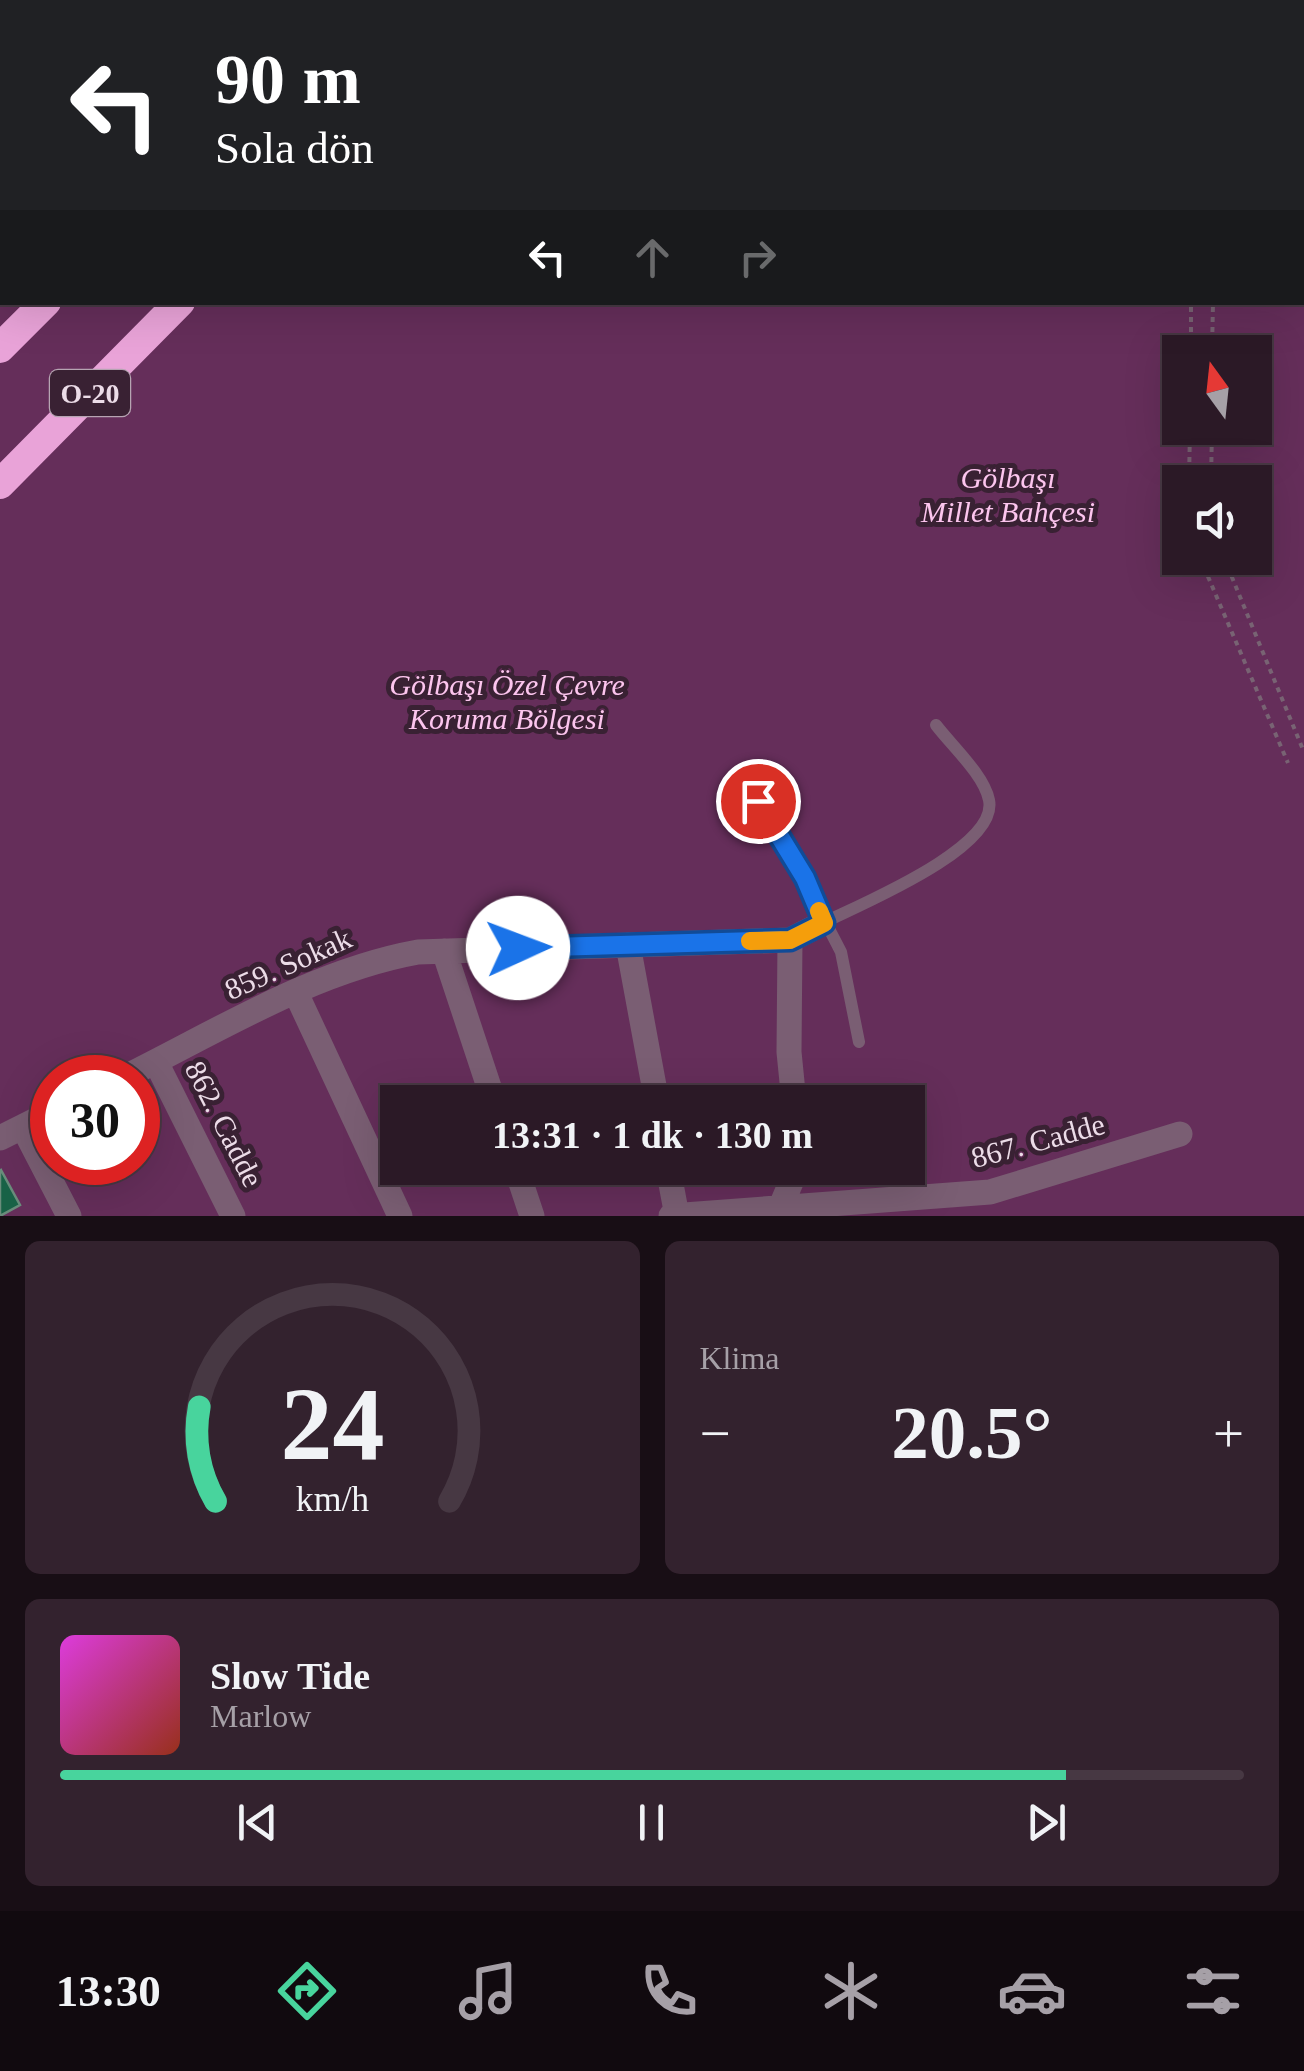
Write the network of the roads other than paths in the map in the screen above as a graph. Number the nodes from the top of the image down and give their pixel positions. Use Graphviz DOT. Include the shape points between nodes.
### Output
graph roads {
  1 [pos="43,305"];
  2 [pos="177,305"];
  3 [pos="0,348"];
  4 [pos="0,484"];
  5 [pos="936,725"];
  6 [pos="738,772"];
  7 [pos="824,923"];
  8 [pos="790,940"];
  9 [pos="628,944"];
  10 [pos="444,951"];
  11 [pos="296,993"];
  12 [pos="859,1042"];
  13 [pos="160,1060"];
  14 [pos="160,1070"];
  15 [pos="488,1085"];
  16 [pos="654,1085"];
  17 [pos="792,1085"];
  18 [pos="12,1133"];
  19 [pos="1180,1134"];
  20 [pos="522,1185"];
  21 [pos="670,1185"];
  22 [pos="790,1185"];
  23 [pos="782,1206"];
  24 [pos="69,1216"];
  25 [pos="233,1216"];
  26 [pos="400,1216"];
  27 [pos="532,1216"];
  28 [pos="675,1216"];
  1 -- 3 [label="highway"];
  2 -- 4 [label="highway, O-20"];
  5 -- 7 [label="lane" via="986,791 986,822 946,860"];
  6 -- 7 [label="lane" via="778,830"];
  7 -- 8 [label="street"];
  7 -- 12 [label="lane" via="846,967"];
  8 -- 9 [label="street, 859. Sokak"];
  8 -- 17 [label="street"];
  9 -- 10 [label="street, 859. Sokak"];
  9 -- 16 [label="street"];
  10 -- 11 [label="street, 859. Sokak" via="365,963"];
  10 -- 15 [label="street"];
  11 -- 13 [label="street, 859. Sokak"];
  11 -- 26 [label="street"];
  14 -- 25 [label="street, 862. Cadde"];
  18 -- 24 [label="street"];
  19 -- 23 [label="street, 867. Cadde" via="990,1192"];
  20 -- 27 [label="street"];
  21 -- 28 [label="street"];
  22 -- 23 [label="street"];
  23 -- 28 [label="street, 867. Cadde"];
}
